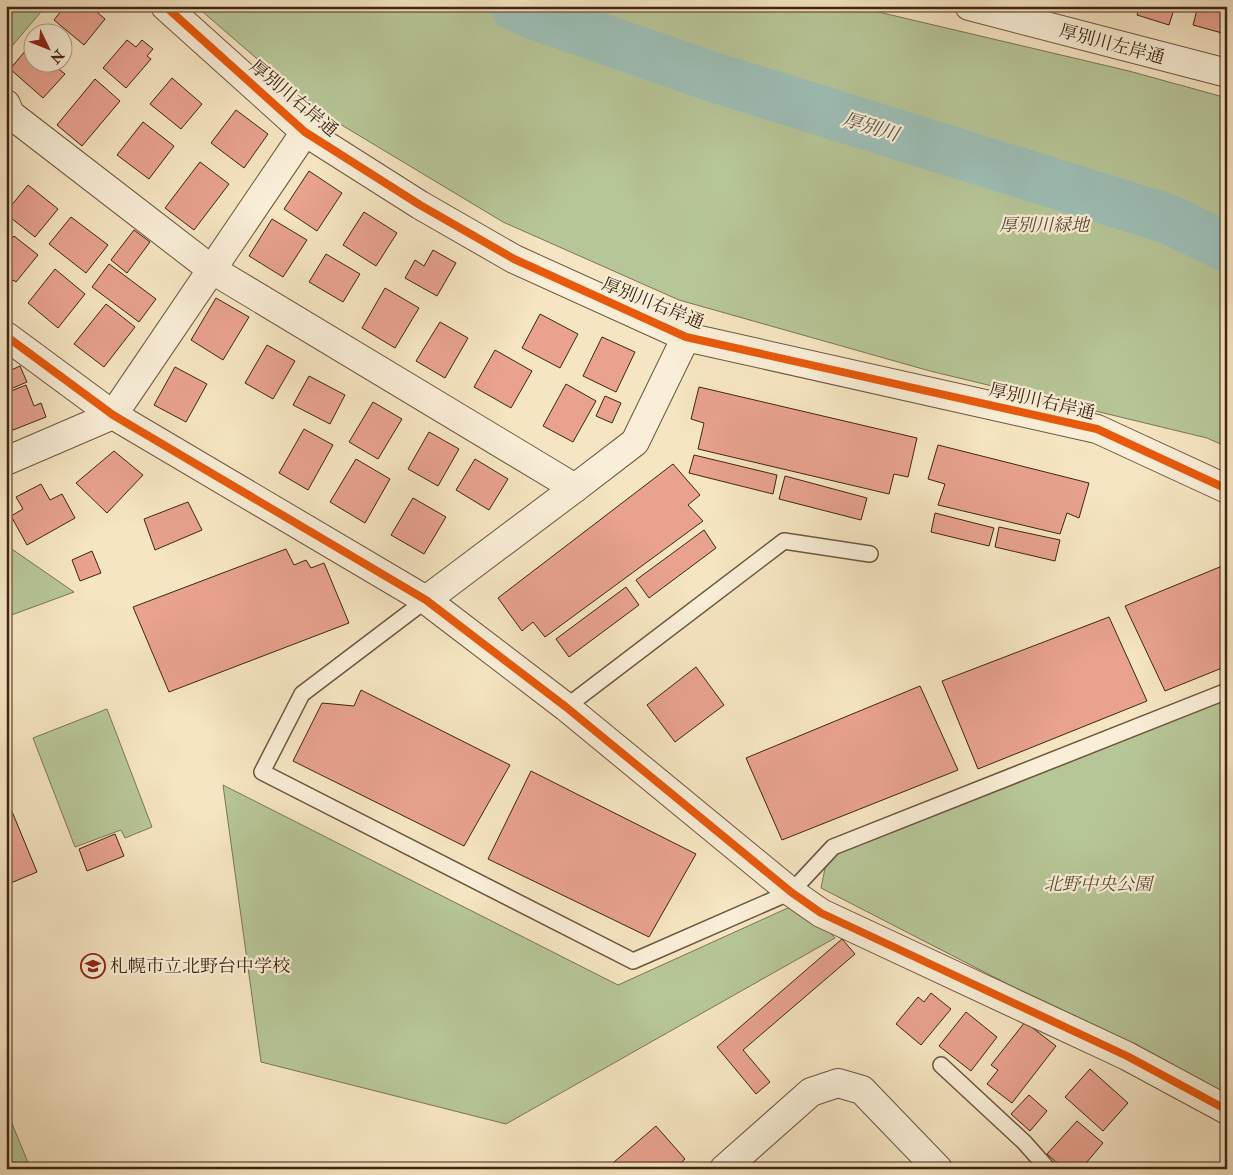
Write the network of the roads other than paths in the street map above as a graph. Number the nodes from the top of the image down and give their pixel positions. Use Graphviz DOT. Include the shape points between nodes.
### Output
graph roads {
  1 [pos="165,6"];
  2 [pos="969,6"];
  3 [pos="1227,73"];
  4 [pos="6,104"];
  5 [pos="305,132"];
  6 [pos="211,269"];
  7 [pos="6,336"];
  8 [pos="686,337"];
  9 [pos="113,415"];
  10 [pos="6,461"];
  11 [pos="575,488"];
  12 [pos="1227,489"];
  13 [pos="870,554"];
  14 [pos="426,600"];
  15 [pos="1227,691"];
  16 [pos="566,707"];
  17 [pos="791,892"];
  18 [pos="941,1065"];
  19 [pos="1227,1110"];
  20 [pos="724,1169"];
  21 [pos="938,1169"];
  22 [pos="1048,1169"];
  1 -- 5 [label="street, 厚別川右岸通"];
  2 -- 3 [label="street, 厚別川左岸通"];
  4 -- 6 [label="street" via="10,114"];
  5 -- 6 [label="street"];
  5 -- 8 [label="street, 厚別川右岸通" via="514,259"];
  6 -- 9 [label="street"];
  6 -- 11 [label="street"];
  7 -- 9 [label="street"];
  8 -- 11 [label="street" via="635,442"];
  8 -- 12 [label="street, 厚別川右岸通" via="1097,429"];
  9 -- 10 [label="street"];
  9 -- 14 [label="street"];
  11 -- 14 [label="street"];
  13 -- 16 [label="lane" via="784,541"];
  14 -- 16 [label="street"];
  14 -- 17 [label="lane" via="302,694 262,772 633,961"];
  15 -- 17 [label="lane" via="833,847"];
  16 -- 17 [label="street"];
  17 -- 19 [label="street" via="846,926 1127,1056"];
  18 -- 22 [label="lane" via="1024,1142"];
  20 -- 21 [label="street" via="811,1092 838,1083 862,1090"];
}
